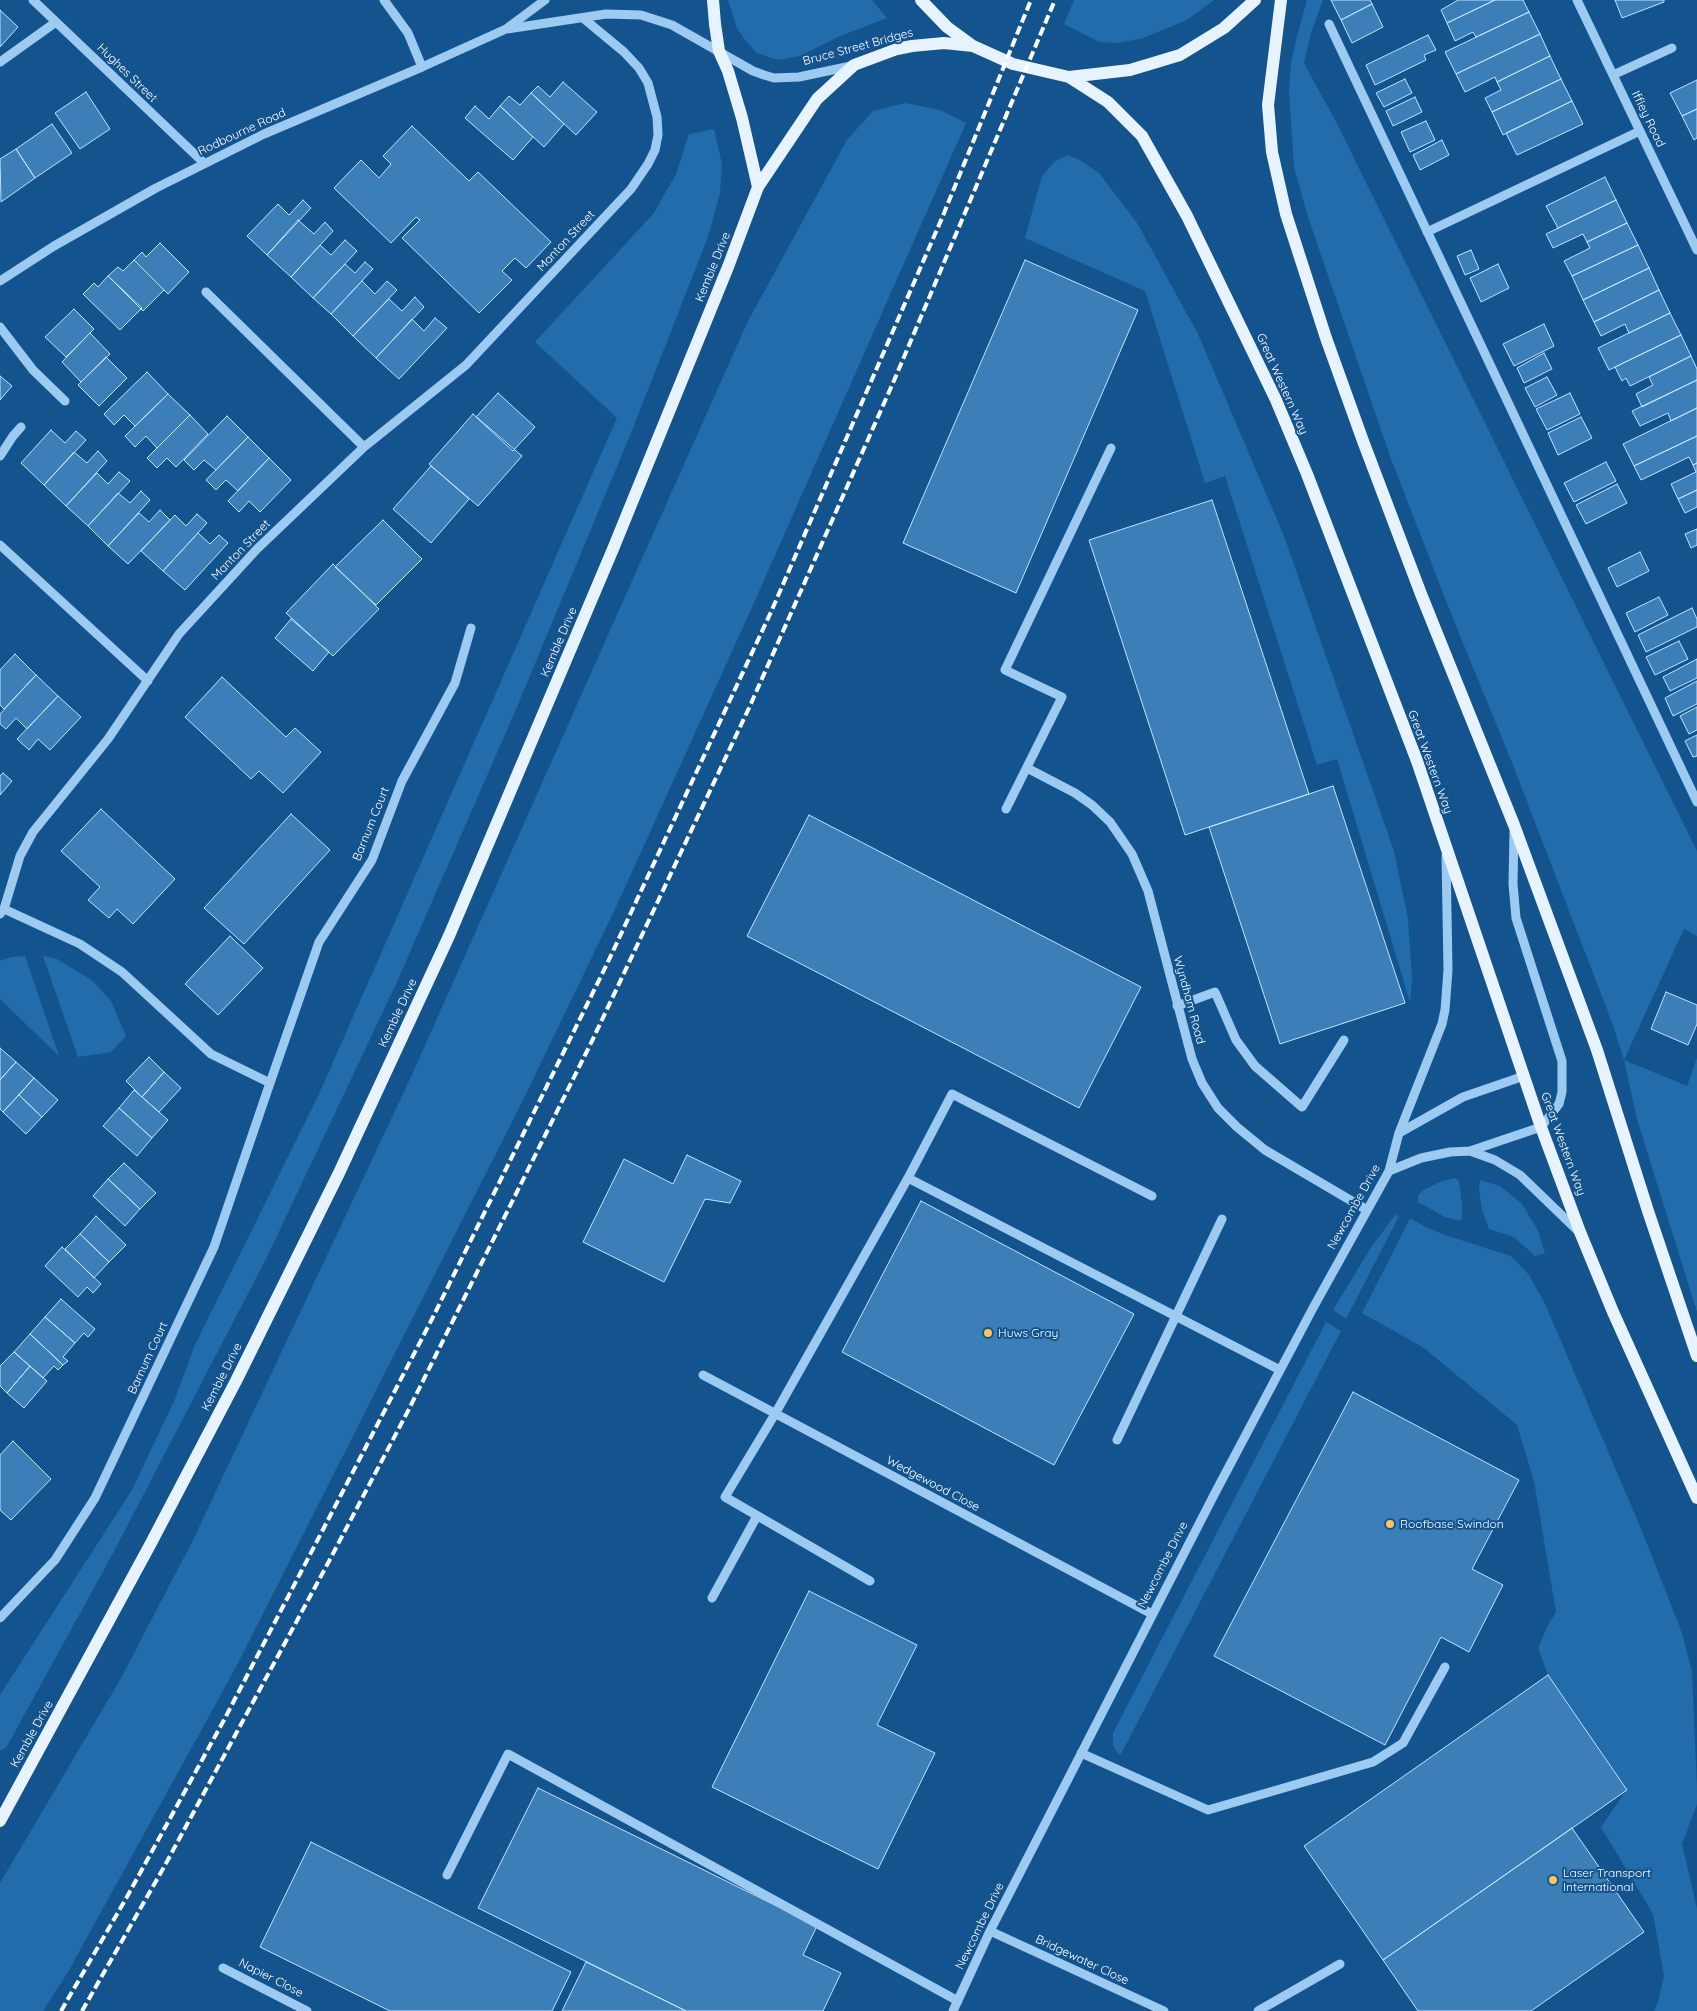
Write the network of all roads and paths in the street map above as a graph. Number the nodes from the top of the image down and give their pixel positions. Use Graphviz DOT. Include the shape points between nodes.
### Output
graph roads {
  1 [pos="33,0"];
  2 [pos="384,0"];
  3 [pos="545,0"];
  4 [pos="713,0"];
  5 [pos="921,0"];
  6 [pos="1255,0"];
  7 [pos="1280,0"];
  8 [pos="1577,0"];
  9 [pos="583,18"];
  10 [pos="56,22"];
  11 [pos="1330,24"];
  12 [pos="506,29"];
  13 [pos="973,46"];
  14 [pos="1672,48"];
  15 [pos="719,51"];
  16 [pos="0,62"];
  17 [pos="854,65"];
  18 [pos="422,67"];
  19 [pos="1613,75"];
  20 [pos="1068,77"];
  21 [pos="1640,131"];
  22 [pos="204,164"];
  23 [pos="758,187"];
  24 [pos="1427,232"];
  25 [pos="1697,250"];
  26 [pos="0,280"];
  27 [pos="206,292"];
  28 [pos="0,327"];
  29 [pos="65,401"];
  30 [pos="21,427"];
  31 [pos="364,447"];
  32 [pos="1111,448"];
  33 [pos="0,456"];
  34 [pos="0,545"];
  35 [pos="471,628"];
  36 [pos="148,681"];
  37 [pos="1027,768"];
  38 [pos="1697,802"];
  39 [pos="1006,809"];
  40 [pos="1514,825"];
  41 [pos="1446,845"];
  42 [pos="2,912"];
  43 [pos="1177,1006"];
  44 [pos="1344,1040"];
  45 [pos="1524,1076"];
  46 [pos="270,1083"];
  47 [pos="1541,1127"];
  48 [pos="1399,1133"];
  49 [pos="1470,1151"];
  50 [pos="1389,1170"];
  51 [pos="908,1178"];
  52 [pos="1152,1196"];
  53 [pos="1367,1210"];
  54 [pos="1222,1219"];
  55 [pos="1580,1232"];
  56 [pos="1175,1316"];
  57 [pos="1697,1356"];
  58 [pos="1280,1370"];
  59 [pos="703,1375"];
  60 [pos="775,1414"];
  61 [pos="1117,1440"];
  62 [pos="1697,1498"];
  63 [pos="757,1516"];
  64 [pos="870,1581"];
  65 [pos="712,1598"];
  66 [pos="1152,1614"];
  67 [pos="0,1618"];
  68 [pos="1445,1667"];
  69 [pos="1081,1753"];
  70 [pos="1,1816"];
  71 [pos="447,1875"];
  72 [pos="990,1931"];
  73 [pos="1340,1964"];
  74 [pos="223,1968"];
  75 [pos="958,2001"];
  76 [pos="307,2011"];
  77 [pos="953,2011"];
  78 [pos="1164,2011"];
  79 [pos="1258,2011"];
  1 -- 10 [label="street, Hughes Street"];
  2 -- 18 [label="street" via="408,33"];
  3 -- 12 [label="street, Rodbourne Road"];
  4 -- 15 [label="main road"];
  5 -- 13 [label="main road, Bruce Street Bridges" via="947,27"];
  6 -- 20 [label="main road, Bruce Street Bridges" via="1224,28 1180,54 1130,70"];
  7 -- 40 [label="main road" via="1268,105 1272,152 1286,214 1363,441"];
  8 -- 19 [label="street, Iffley Road"];
  9 -- 12 [label="street, Rodbourne Road"];
  9 -- 15 [label="street, Rodbourne Road" via="618,13 646,16 672,25"];
  9 -- 31 [label="street, Manton Street" via="639,68 648,84 654,99 658,135 648,164 631,189 466,365"];
  10 -- 16 [label="street"];
  10 -- 22 [label="street, Hughes Street"];
  11 -- 24 [label="street"];
  12 -- 18 [label="street, Rodbourne Road"];
  13 -- 17 [label="main road, Bruce Street Bridges" via="944,43 912,46"];
  13 -- 20 [label="main road, Bruce Street Bridges" via="1013,64"];
  14 -- 19 [label="street"];
  15 -- 17 [label="street, Bruce Street Bridges" via="753,71 774,78"];
  15 -- 23 [label="main road" via="742,118"];
  17 -- 23 [label="main road, Kemble Drive" via="817,99"];
  18 -- 22 [label="street, Rodbourne Road" via="264,134"];
  19 -- 21 [label="street, Iffley Road"];
  20 -- 41 [label="main road, Great Western Way" via="1108,102 1142,136 1191,224 1276,400 1307,474"];
  21 -- 24 [label="street"];
  21 -- 25 [label="street, Iffley Road"];
  22 -- 26 [label="street, Rodbourne Road" via="105,217"];
  23 -- 70 [label="main road, Kemble Drive" via="613,549 449,936 236,1381"];
  24 -- 38 [label="street"];
  27 -- 31 [label="street"];
  28 -- 29 [label="street" via="33,370"];
  30 -- 33 [label="street"];
  31 -- 36 [label="street, Manton Street" via="224,584 179,634"];
  32 -- 37 [label="street" via="1006,670 1062,697"];
  34 -- 36 [label="street"];
  35 -- 46 [label="street, Barnum Court" via="455,683 402,781 372,860 319,942"];
  36 -- 42 [label="street, Manton Street" via="108,739 33,832 20,856"];
  37 -- 39 [label="street"];
  37 -- 43 [label="street, Wyndham Road" via="1092,805 1110,822 1132,854 1148,891"];
  40 -- 47 [label="street" via="1516,918 1562,1061 1559,1104"];
  40 -- 57 [label="main road" via="1597,1050"];
  41 -- 45 [label="main road, Great Western Way"];
  41 -- 48 [label="street, Newcombe Drive" via="1448,970 1445,1010"];
  42 -- 46 [label="street" via="80,944 122,972 211,1054"];
  43 -- 44 [label="street" via="1215,992 1236,1040 1255,1066 1302,1107"];
  43 -- 53 [label="street, Wyndham Road" via="1195,1067 1218,1108 1265,1150"];
  45 -- 47 [label="main road, Great Western Way"];
  45 -- 48 [label="street" via="1463,1097"];
  46 -- 67 [label="street, Barnum Court" via="214,1248 95,1498 55,1560"];
  47 -- 49 [label="street"];
  47 -- 55 [label="main road, Great Western Way"];
  48 -- 50 [label="street, Newcombe Drive"];
  49 -- 50 [label="street" via="1431,1156"];
  49 -- 55 [label="street" via="1495,1160 1520,1175"];
  50 -- 53 [label="street, Newcombe Drive"];
  51 -- 52 [label="street" via="952,1094"];
  51 -- 56 [label="street"];
  51 -- 60 [label="street"];
  53 -- 58 [label="street, Newcombe Drive"];
  54 -- 56 [label="street"];
  55 -- 62 [label="main road, Great Western Way"];
  56 -- 58 [label="street"];
  56 -- 61 [label="street"];
  58 -- 66 [label="street, Newcombe Drive"];
  59 -- 60 [label="street, Wedgewood Close"];
  60 -- 63 [label="street" via="725,1497"];
  60 -- 66 [label="street, Wedgewood Close"];
  63 -- 64 [label="street"];
  63 -- 65 [label="street"];
  66 -- 69 [label="street, Newcombe Drive"];
  68 -- 69 [label="street" via="1403,1743 1373,1762 1208,1810"];
  69 -- 72 [label="street, Newcombe Drive"];
  71 -- 75 [label="street" via="508,1754"];
  72 -- 75 [label="street, Newcombe Drive"];
  72 -- 78 [label="street, Bridgewater Close"];
  73 -- 79 [label="street"];
  74 -- 76 [label="street, Napier Close"];
  75 -- 77 [label="street, Newcombe Drive"];
}
